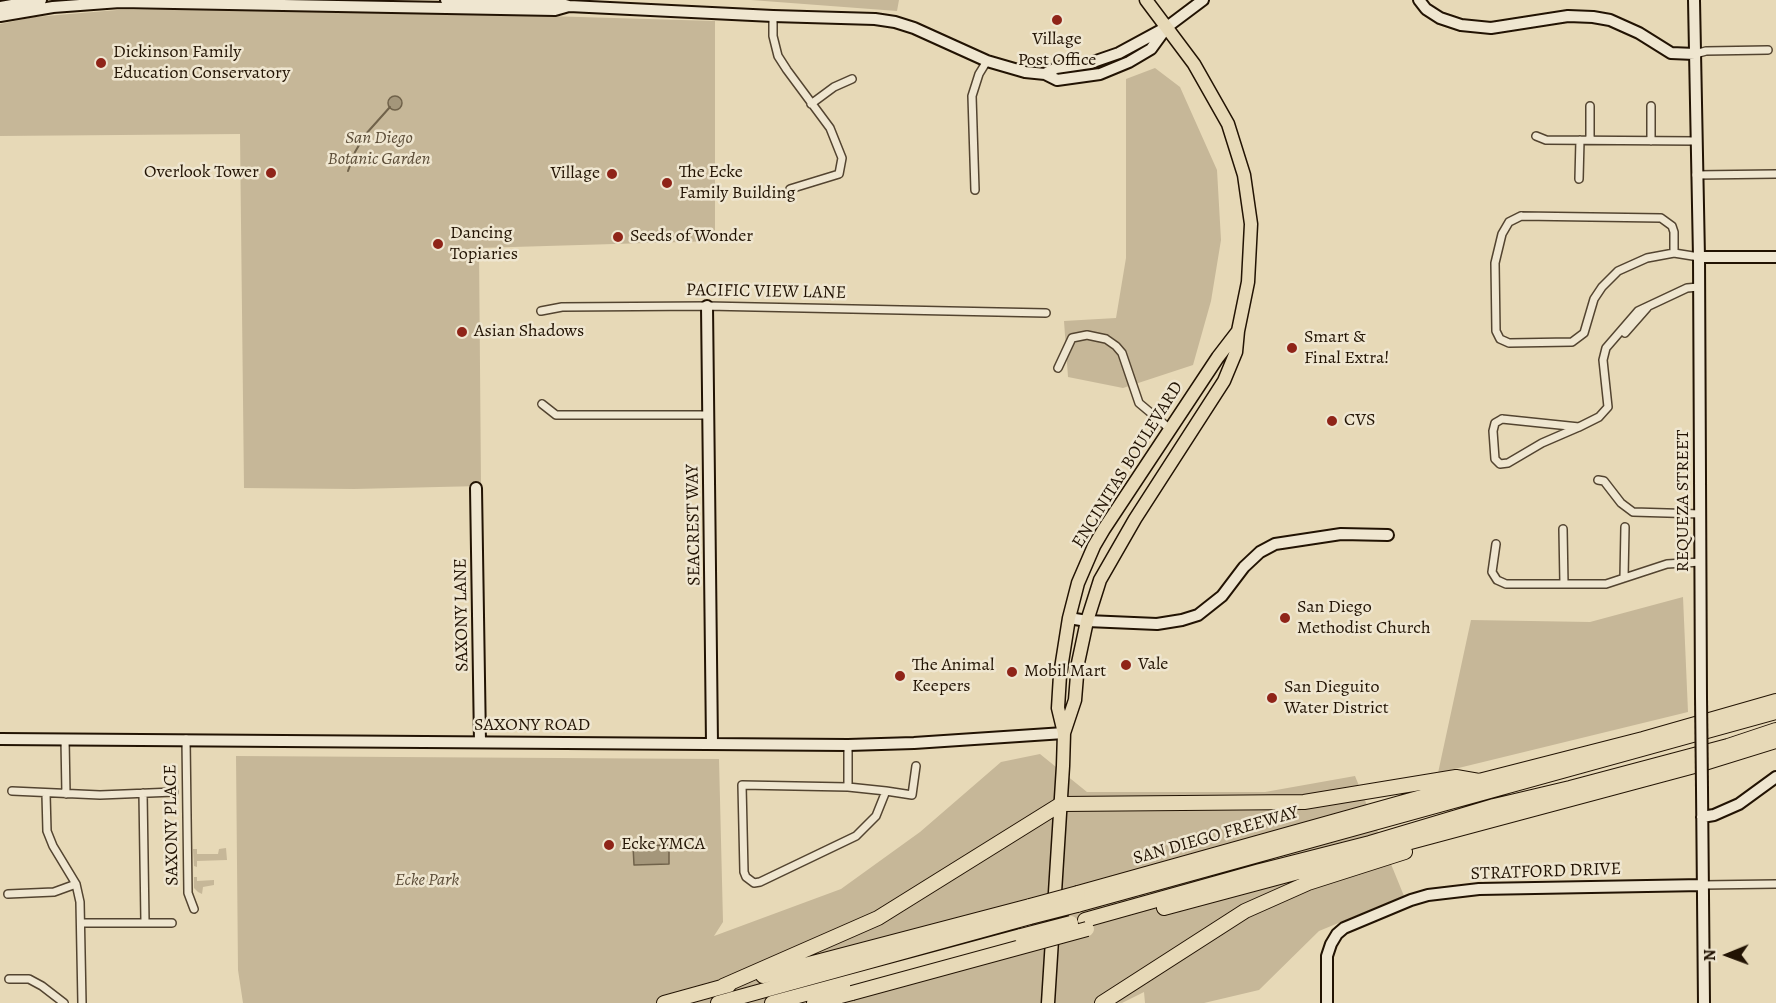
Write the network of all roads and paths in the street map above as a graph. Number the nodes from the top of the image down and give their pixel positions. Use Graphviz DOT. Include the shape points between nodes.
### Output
graph roads {
  1 [pos="42,0"];
  2 [pos="446,0"];
  3 [pos="1146,0"];
  4 [pos="1203,0"];
  5 [pos="1419,0"];
  6 [pos="1694,0"];
  7 [pos="120,1"];
  8 [pos="365,3"];
  9 [pos="488,3"];
  10 [pos="0,7"];
  11 [pos="0,16"];
  12 [pos="773,16"];
  13 [pos="1167,27"];
  14 [pos="1768,50"];
  15 [pos="1695,54"];
  16 [pos="987,61"];
  17 [pos="852,79"];
  18 [pos="811,104"];
  19 [pos="1590,106"];
  20 [pos="1651,106"];
  21 [pos="1536,136"];
  22 [pos="1580,140"];
  23 [pos="1590,140"];
  24 [pos="1651,141"];
  25 [pos="1696,141"];
  26 [pos="1776,174"];
  27 [pos="1696,175"];
  28 [pos="1579,179"];
  29 [pos="790,189"];
  30 [pos="975,190"];
  31 [pos="1674,253"];
  32 [pos="1699,257"];
  33 [pos="1776,257"];
  34 [pos="1699,287"];
  35 [pos="708,306"];
  36 [pos="541,311"];
  37 [pos="1046,313"];
  38 [pos="1238,332"];
  39 [pos="1058,368"];
  40 [pos="542,404"];
  41 [pos="709,415"];
  42 [pos="1578,427"];
  43 [pos="1170,429"];
  44 [pos="1598,480"];
  45 [pos="476,488"];
  46 [pos="1701,514"];
  47 [pos="1624,527"];
  48 [pos="1563,529"];
  49 [pos="1388,535"];
  50 [pos="1496,544"];
  51 [pos="1701,562"];
  52 [pos="1624,578"];
  53 [pos="1564,584"];
  54 [pos="1069,618"];
  55 [pos="1087,621"];
  56 [pos="1776,701"];
  57 [pos="1776,712"];
  58 [pos="1776,730"];
  59 [pos="1064,733"];
  60 [pos="0,739"];
  61 [pos="65,739"];
  62 [pos="186,739"];
  63 [pos="1776,741"];
  64 [pos="480,742"];
  65 [pos="712,744"];
  66 [pos="848,745"];
  67 [pos="916,766"];
  68 [pos="1776,777"];
  69 [pos="1479,782"];
  70 [pos="848,787"];
  71 [pos="12,791"];
  72 [pos="886,791"];
  73 [pos="174,792"];
  74 [pos="143,793"];
  75 [pos="46,794"];
  76 [pos="66,794"];
  77 [pos="1587,794"];
  78 [pos="1061,804"];
  79 [pos="1702,817"];
  80 [pos="76,884"];
  81 [pos="1776,884"];
  82 [pos="1703,885"];
  83 [pos="8,894"];
  84 [pos="1078,899"];
  85 [pos="194,909"];
  86 [pos="1030,912"];
  87 [pos="145,922"];
  88 [pos="81,923"];
  89 [pos="172,924"];
  90 [pos="1086,924"];
  91 [pos="9,979"];
  92 [pos="723,986"];
  93 [pos="64,1003"];
  94 [pos="82,1003"];
  95 [pos="664,1003"];
  96 [pos="718,1003"];
  97 [pos="772,1003"];
  98 [pos="814,1003"];
  99 [pos="1048,1003"];
  100 [pos="1102,1003"];
  101 [pos="1327,1003"];
  102 [pos="1704,1003"];
  1 -- 10 [label="street"];
  2 -- 9 [label="street"];
  3 -- 13 [label="main road, ENCINITAS BOULEVARD"];
  4 -- 13 [label="street"];
  5 -- 15 [label="street" via="1440,18 1461,25 1491,28 1568,16 1610,20 1671,53"];
  6 -- 15 [label="street, REQUEZA STREET"];
  7 -- 8 [label="street"];
  7 -- 11 [label="street"];
  8 -- 9 [label="street"];
  9 -- 12 [label="street" via="554,2 569,6"];
  12 -- 16 [label="street" via="895,22"];
  12 -- 18 [label="street" via="778,56"];
  13 -- 16 [label="street" via="1119,53 1045,74"];
  13 -- 38 [label="main road, ENCINITAS BOULEVARD" via="1218,103 1244,175 1251,224 1248,282"];
  14 -- 15 [label="street"];
  15 -- 25 [label="street, REQUEZA STREET"];
  16 -- 30 [label="street" via="972,96"];
  17 -- 18 [label="street"];
  18 -- 29 [label="street" via="830,128 842,158 839,174"];
  19 -- 23 [label="street"];
  20 -- 24 [label="street"];
  21 -- 22 [label="street" via="1546,140"];
  22 -- 23 [label="street"];
  22 -- 28 [label="street"];
  23 -- 24 [label="street"];
  24 -- 25 [label="street"];
  25 -- 27 [label="street, REQUEZA STREET"];
  26 -- 27 [label="street"];
  27 -- 32 [label="street, REQUEZA STREET"];
  31 -- 31 [label="street" via="1672,226 1661,218 1521,216 1509,222 1502,234 1495,263 1496,331 1500,339 1509,343 1572,342 1584,333 1594,299 1618,272 1647,258"];
  31 -- 32 [label="street"];
  32 -- 33 [label="street"];
  32 -- 34 [label="street, REQUEZA STREET"];
  34 -- 42 [label="street" via="1687,288 1638,311 1606,348 1608,407 1599,417"];
  34 -- 46 [label="street, REQUEZA STREET"];
  35 -- 36 [label="street, PACIFIC VIEW LANE" via="562,307"];
  35 -- 37 [label="street, PACIFIC VIEW LANE"];
  35 -- 41 [label="street, SEACREST WAY"];
  38 -- 43 [label="main road, ENCINITAS BOULEVARD"];
  38 -- 55 [label="main road, ENCINITAS BOULEVARD" via="1236,352 1224,381 1115,551 1100,580"];
  39 -- 43 [label="street" via="1072,338 1087,334 1106,339 1122,353 1139,403"];
  40 -- 41 [label="street" via="556,415"];
  41 -- 65 [label="street, SEACREST WAY"];
  42 -- 42 [label="street" via="1508,463 1500,464 1495,459 1493,431 1495,423 1502,419"];
  43 -- 54 [label="main road, ENCINITAS BOULEVARD" via="1094,546"];
  44 -- 46 [label="street" via="1604,481 1633,512"];
  45 -- 64 [label="street, SAXONY LANE"];
  46 -- 51 [label="street, REQUEZA STREET"];
  47 -- 52 [label="street"];
  48 -- 53 [label="street"];
  49 -- 55 [label="street" via="1341,534 1275,544 1244,567 1222,596 1198,615 1182,621"];
  50 -- 53 [label="street" via="1492,572 1497,580 1506,584"];
  51 -- 52 [label="street" via="1667,564"];
  51 -- 79 [label="street, REQUEZA STREET, bridge"];
  52 -- 53 [label="street" via="1606,584"];
  54 -- 55 [label="street"];
  54 -- 59 [label="main road, ENCINITAS BOULEVARD" via="1058,708"];
  55 -- 59 [label="main road, ENCINITAS BOULEVARD" via="1075,700"];
  56 -- 69 [label="highway, SAN DIEGO FREEWAY"];
  57 -- 84 [label="highway"];
  58 -- 90 [label="highway" via="1260,871"];
  59 -- 66 [label="street, SAXONY ROAD"];
  59 -- 78 [label="main road, ENCINITAS BOULEVARD"];
  60 -- 61 [label="street, SAXONY ROAD"];
  61 -- 62 [label="street, SAXONY ROAD"];
  61 -- 76 [label="street"];
  62 -- 64 [label="street, SAXONY ROAD"];
  62 -- 85 [label="street, SAXONY PLACE" via="188,893"];
  63 -- 77 [label="highway"];
  64 -- 65 [label="street, SAXONY ROAD"];
  65 -- 66 [label="street, SAXONY ROAD"];
  66 -- 70 [label="street"];
  67 -- 72 [label="street" via="912,795"];
  68 -- 79 [label="street" via="1739,804"];
  69 -- 78 [label="highway" via="1456,777 1304,802"];
  69 -- 84 [label="highway, SAN DIEGO FREEWAY"];
  70 -- 72 [label="street"];
  70 -- 72 [label="street" via="742,785 746,877 760,882 856,836 876,816"];
  71 -- 75 [label="street"];
  73 -- 74 [label="street"];
  74 -- 76 [label="street"];
  74 -- 87 [label="street"];
  75 -- 76 [label="street"];
  75 -- 80 [label="street" via="48,831"];
  77 -- 90 [label="highway"];
  77 -- 100 [label="highway" via="1308,883 1245,911"];
  78 -- 92 [label="highway" via="878,918"];
  78 -- 99 [label="main road, ENCINITAS BOULEVARD"];
  79 -- 82 [label="street, REQUEZA STREET"];
  80 -- 83 [label="street" via="54,892"];
  80 -- 88 [label="street"];
  81 -- 82 [label="street, STRATFORD DRIVE"];
  82 -- 101 [label="street, STRATFORD DRIVE" via="1479,889 1428,895 1344,928 1331,944 1328,956"];
  82 -- 102 [label="street, REQUEZA STREET"];
  84 -- 86 [label="highway, SAN DIEGO FREEWAY, bridge"];
  86 -- 92 [label="highway, SAN DIEGO FREEWAY"];
  86 -- 96 [label="highway"];
  87 -- 88 [label="street"];
  87 -- 89 [label="street"];
  88 -- 94 [label="street"];
  90 -- 97 [label="highway, bridge" via="1021,936"];
  90 -- 98 [label="highway, bridge"];
  91 -- 93 [label="street" via="29,979"];
  92 -- 95 [label="highway, SAN DIEGO FREEWAY"];
}
